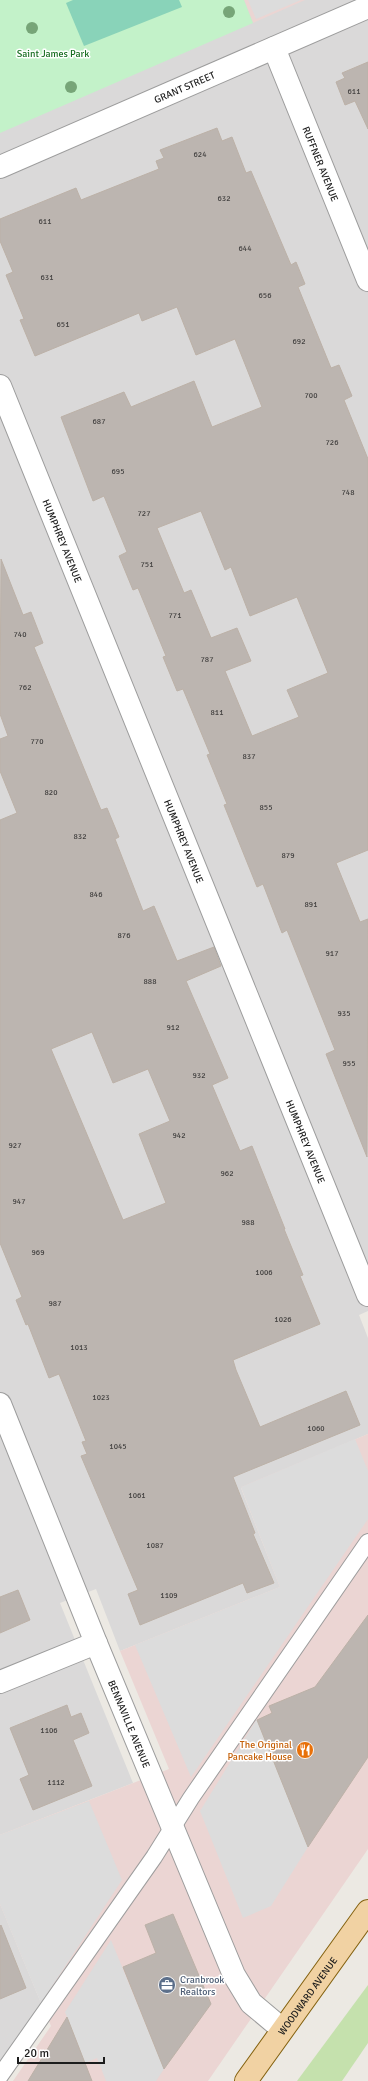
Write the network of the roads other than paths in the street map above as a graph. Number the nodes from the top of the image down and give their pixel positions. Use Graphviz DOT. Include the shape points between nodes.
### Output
graph roads {
  1 [pos="368,7"];
  2 [pos="274,48"];
  3 [pos="0,167"];
  4 [pos="368,280"];
  5 [pos="0,386"];
  6 [pos="368,1295"];
  7 [pos="0,1404"];
  8 [pos="368,1542"];
  9 [pos="96,1643"];
  10 [pos="0,1682"];
  11 [pos="174,1828"];
  12 [pos="368,1911"];
  13 [pos="282,2029"];
  14 [pos="0,2076"];
  15 [pos="246,2081"];
  1 -- 2 [label="street, GRANT STREET"];
  2 -- 3 [label="street, GRANT STREET"];
  2 -- 4 [label="street, RUFFNER AVENUE"];
  5 -- 6 [label="street, HUMPHREY AVENUE"];
  7 -- 9 [label="street, BENNAVILLE AVENUE"];
  8 -- 11 [label="lane" via="191,1798"];
  9 -- 10 [label="street"];
  9 -- 11 [label="street, BENNAVILLE AVENUE"];
  11 -- 13 [label="street, BENNAVILLE AVENUE" via="234,1976 251,2004"];
  11 -- 14 [label="lane"];
  12 -- 13 [label="main road, WOODWARD AVENUE"];
  13 -- 15 [label="main road, WOODWARD AVENUE"];
}
